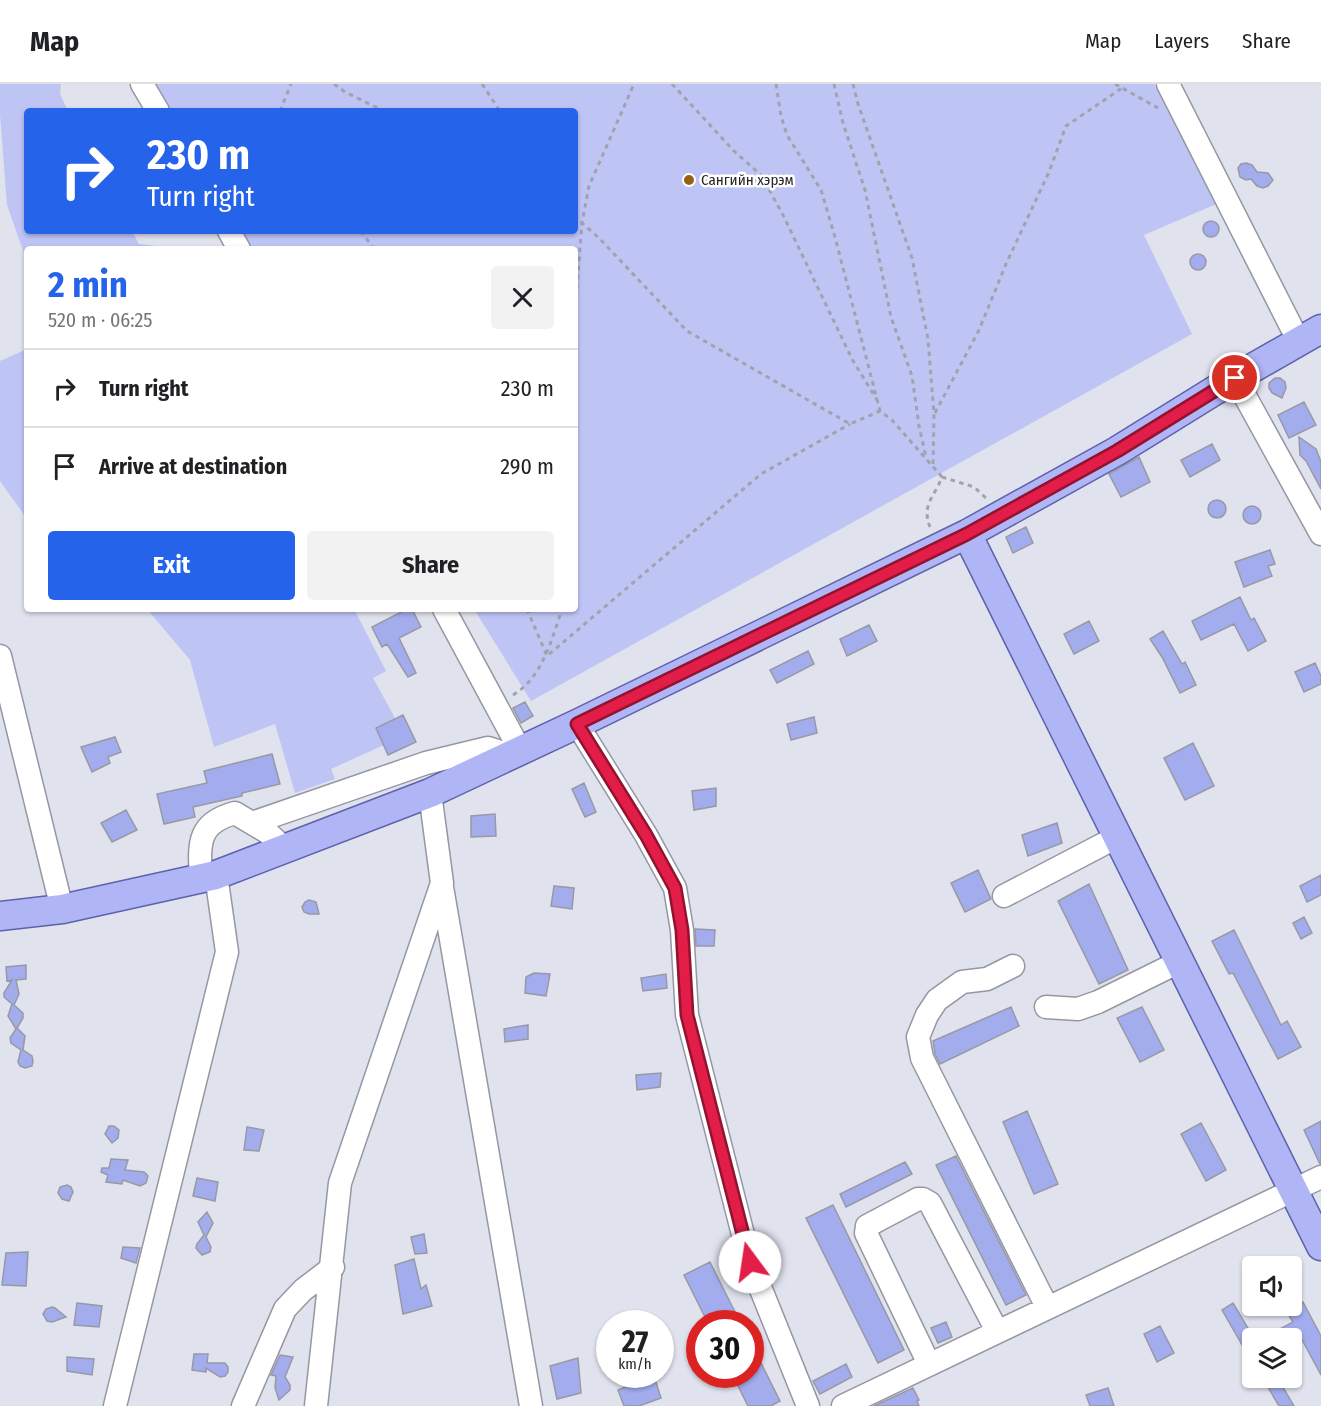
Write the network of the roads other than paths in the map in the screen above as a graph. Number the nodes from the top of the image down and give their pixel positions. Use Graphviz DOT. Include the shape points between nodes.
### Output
graph roads {
  1 [pos="142,84"];
  2 [pos="1168,84"];
  3 [pos="156,108"];
  4 [pos="1310,336"];
  5 [pos="1235,378"];
  6 [pos="967,534"];
  7 [pos="1321,534"];
  8 [pos="446,612"];
  9 [pos="0,656"];
  10 [pos="577,724"];
  11 [pos="515,752"];
  12 [pos="429,793"];
  13 [pos="252,824"];
  14 [pos="1117,837"];
  15 [pos="284,849"];
  16 [pos="208,877"];
  17 [pos="442,883"];
  18 [pos="1004,896"];
  19 [pos="62,909"];
  20 [pos="0,916"];
  21 [pos="1179,962"];
  22 [pos="1013,966"];
  23 [pos="1046,1007"];
  24 [pos="1321,1178"];
  25 [pos="1293,1191"];
  26 [pos="1321,1246"];
  27 [pos="333,1267"];
  28 [pos="1047,1307"];
  29 [pos="997,1331"];
  30 [pos="929,1364"];
  31 [pos="116,1406"];
  32 [pos="243,1406"];
  33 [pos="316,1406"];
  34 [pos="531,1406"];
  35 [pos="808,1406"];
  36 [pos="843,1406"];
  1 -- 3 [label="street"];
  2 -- 4 [label="street"];
  4 -- 5 [label="main road"];
  5 -- 6 [label="main road" via="1117,451"];
  5 -- 7 [label="street"];
  6 -- 10 [label="main road"];
  6 -- 14 [label="main road"];
  8 -- 11 [label="street" via="496,705"];
  9 -- 19 [label="street"];
  10 -- 11 [label="main road"];
  10 -- 35 [label="street" via="675,888 682,930 687,1015 750,1262"];
  11 -- 12 [label="main road"];
  11 -- 13 [label="street" via="488,748 426,763"];
  12 -- 15 [label="main road"];
  12 -- 17 [label="street"];
  13 -- 15 [label="street"];
  13 -- 16 [label="street" via="235,813 219,817 204,832 199,852"];
  14 -- 18 [label="street"];
  14 -- 21 [label="main road"];
  15 -- 16 [label="main road"];
  16 -- 19 [label="main road"];
  16 -- 31 [label="street" via="227,952"];
  17 -- 27 [label="street" via="340,1183"];
  17 -- 34 [label="street"];
  19 -- 20 [label="main road"];
  21 -- 23 [label="street" via="1078,1009"];
  21 -- 25 [label="main road"];
  22 -- 28 [label="street" via="987,979 962,982 937,1000 918,1037 922,1058"];
  24 -- 25 [label="street"];
  25 -- 26 [label="main road"];
  25 -- 28 [label="street"];
  27 -- 32 [label="street" via="285,1309"];
  27 -- 33 [label="street"];
  28 -- 29 [label="street"];
  29 -- 30 [label="street"];
  29 -- 30 [label="street" via="930,1203 923,1198 918,1200 867,1226 866,1233"];
  30 -- 36 [label="street"];
}
